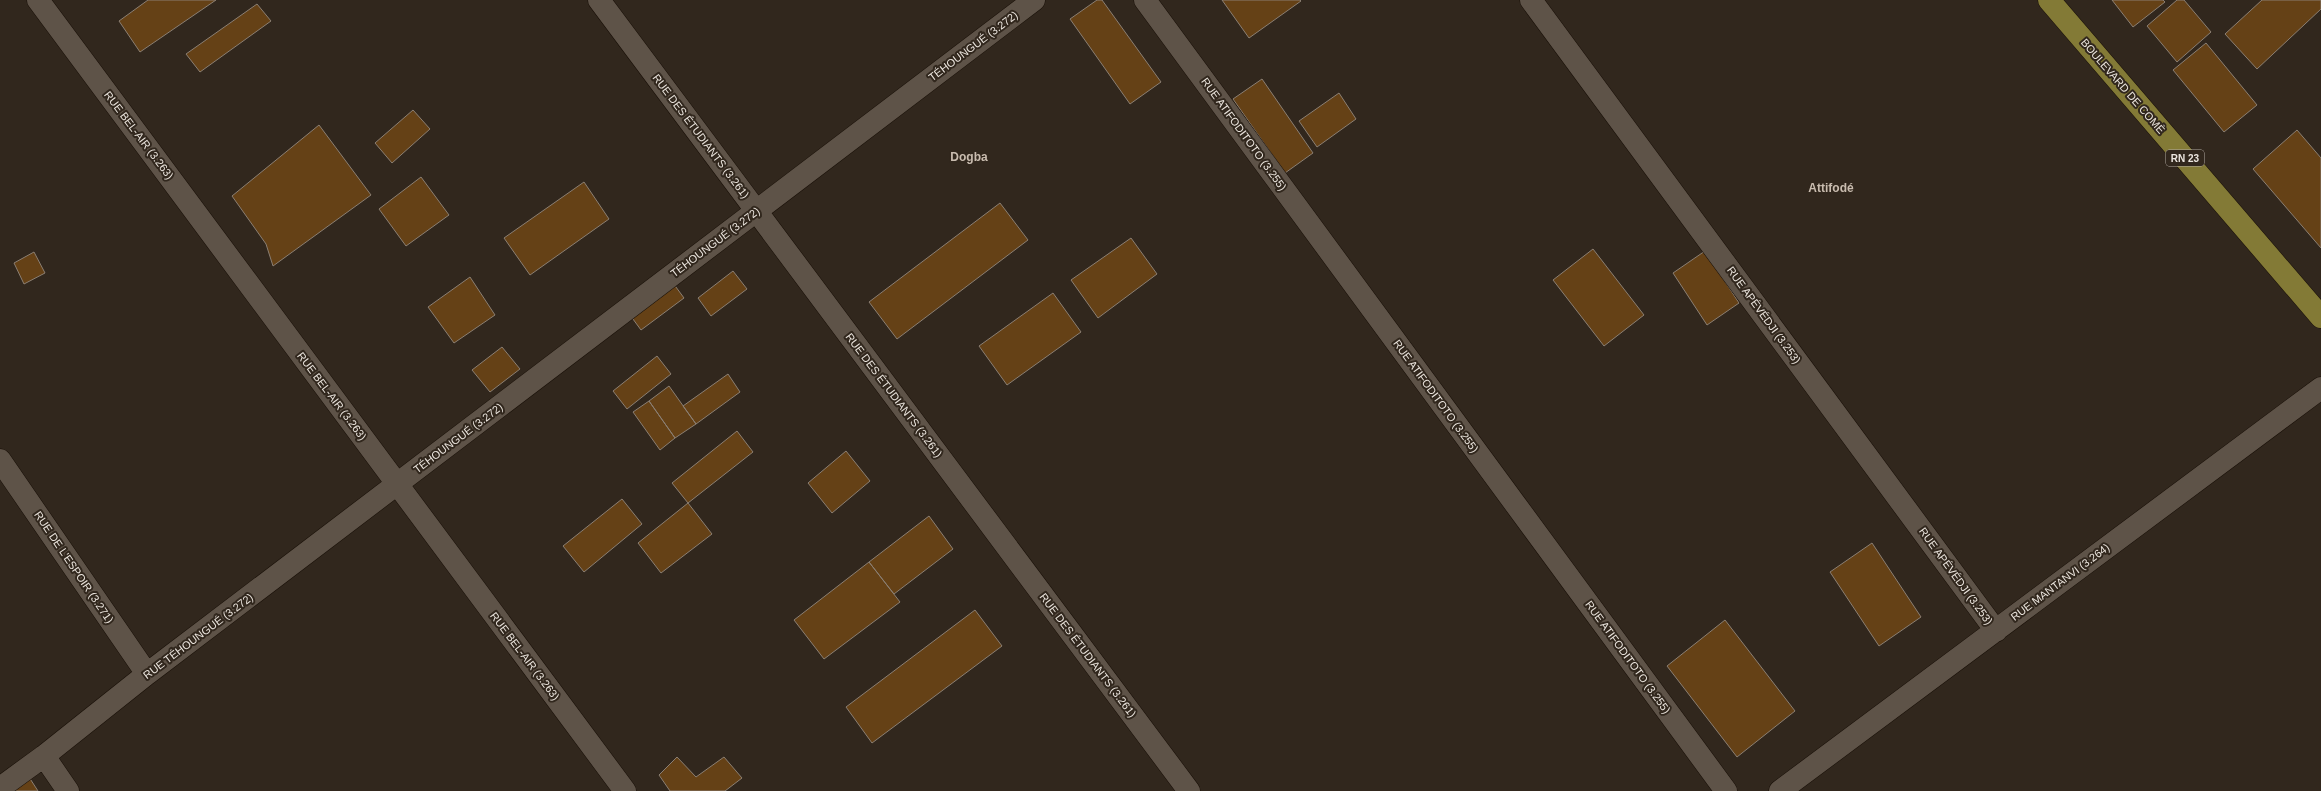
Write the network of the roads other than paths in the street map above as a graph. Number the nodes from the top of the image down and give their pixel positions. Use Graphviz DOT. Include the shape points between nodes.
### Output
graph roads {
  1 [pos="38,0"];
  2 [pos="600,0"];
  3 [pos="1034,0"];
  4 [pos="1146,0"];
  5 [pos="1531,0"];
  6 [pos="2049,0"];
  7 [pos="757,211"];
  8 [pos="2321,317"];
  9 [pos="2321,388"];
  10 [pos="0,460"];
  11 [pos="397,484"];
  12 [pos="1996,631"];
  13 [pos="147,674"];
  14 [pos="44,756"];
  15 [pos="0,788"];
  16 [pos="68,791"];
  17 [pos="625,791"];
  18 [pos="1189,791"];
  19 [pos="1726,791"];
  20 [pos="1780,791"];
  1 -- 11 [label="street, RUE BEL-AIR (3.263)"];
  2 -- 7 [label="street, RUE DES ÉTUDIANTS (3.261)"];
  3 -- 7 [label="street, TÉHOUNGUÉ (3.272)"];
  4 -- 19 [label="street, RUE ATIFODITOTO (3.255)"];
  5 -- 12 [label="street, RUE APÉVÉDJI (3.253)"];
  6 -- 8 [label="main road, BOULEVARD DE COMÈ / RN 23"];
  7 -- 11 [label="street, TÉHOUNGUÉ (3.272)"];
  7 -- 18 [label="street, RUE DES ÉTUDIANTS (3.261)"];
  9 -- 12 [label="street, RUE MANTANVI (3.264)"];
  10 -- 13 [label="street, RUE DE L'ESPOIR (3.271)"];
  11 -- 13 [label="street, RUE TÉHOUNGUÉ (3.272)"];
  11 -- 17 [label="street, RUE BEL-AIR (3.263)"];
  12 -- 20 [label="street, RUE MANTANVI (3.264)"];
  13 -- 14 [label="street, RUE TÉHOUNGUÉ (3.272)"];
  14 -- 15 [label="street, RUE TÉHOUNGUÉ (3.272)"];
  14 -- 16 [label="street"];
}
